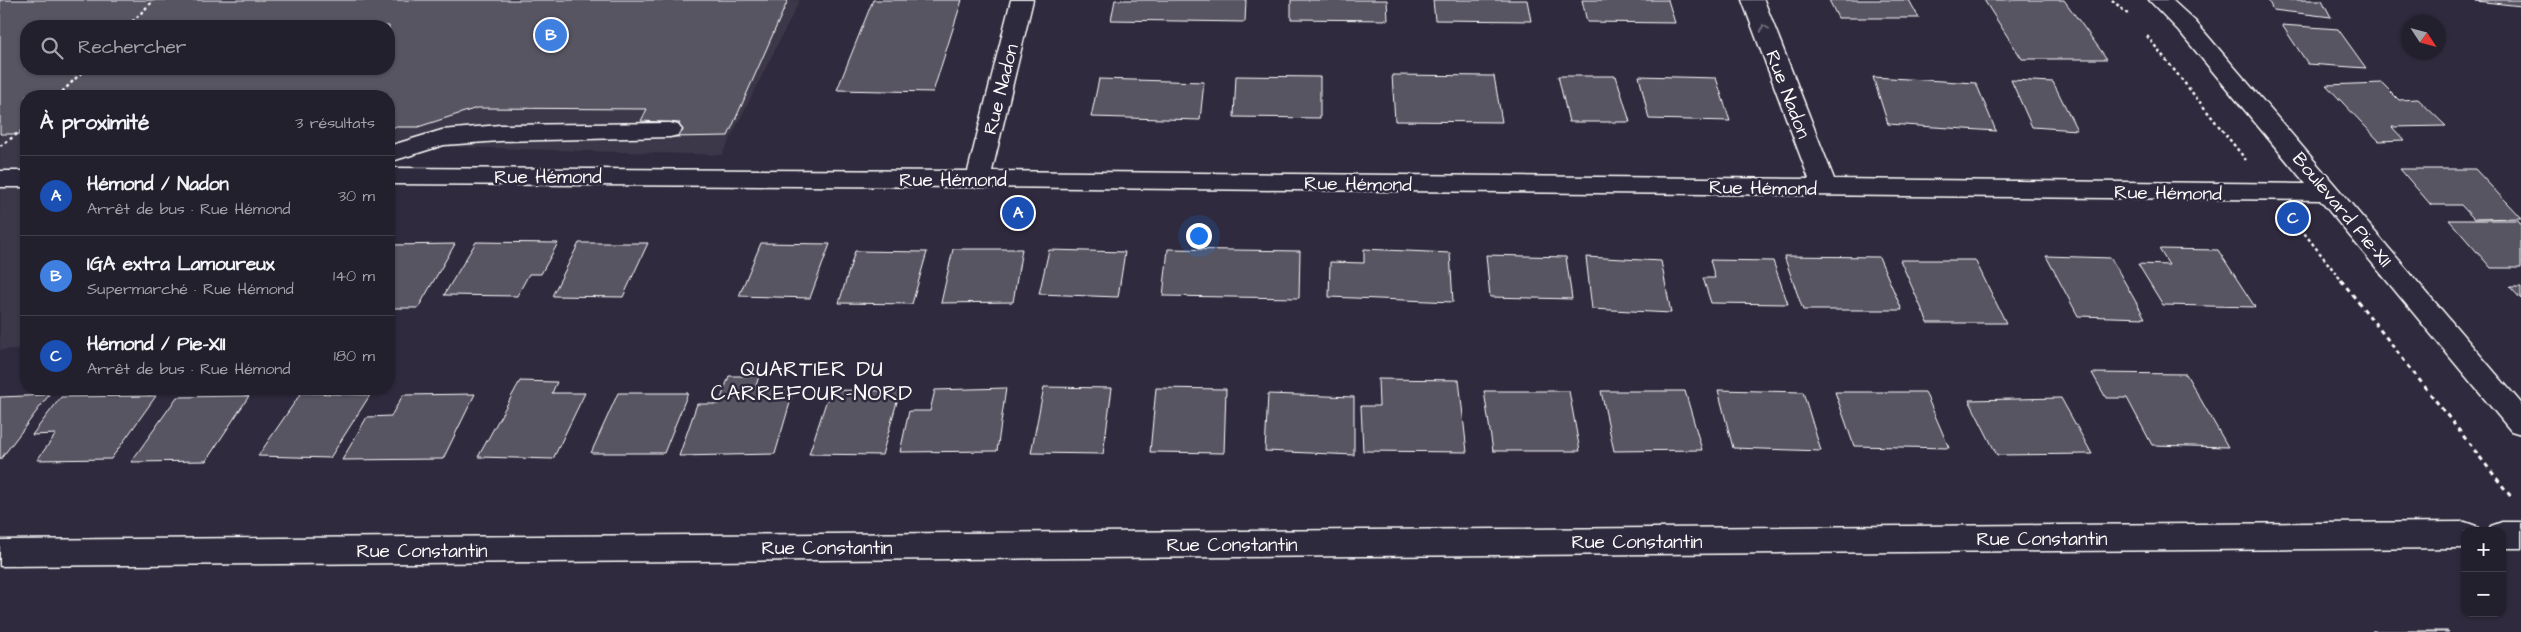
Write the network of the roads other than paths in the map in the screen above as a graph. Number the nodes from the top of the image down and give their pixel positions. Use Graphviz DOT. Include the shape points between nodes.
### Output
graph roads {
  1 [pos="1022,0"];
  2 [pos="1753,0"];
  3 [pos="2160,0"];
  4 [pos="670,130"];
  5 [pos="395,152"];
  6 [pos="395,176"];
  7 [pos="0,179"];
  8 [pos="20,179"];
  9 [pos="978,179"];
  10 [pos="1825,188"];
  11 [pos="2328,192"];
  12 [pos="2521,423"];
  13 [pos="2506,535"];
  14 [pos="2521,535"];
  15 [pos="2461,536"];
  16 [pos="0,553"];
  1 -- 9 [label="street, Rue Nadon"];
  10 -- 2 [label="street, Rue Nadon, one-way"];
  3 -- 11 [label="street, Boulevard Pie-XII" via="2187,26"];
  4 -- 5 [label="street" via="461,136 442,138"];
  6 -- 9 [label="street, Rue Hémond"];
  7 -- 8 [label="street"];
  9 -- 10 [label="street, Rue Hémond"];
  10 -- 11 [label="street, Rue Hémond"];
  11 -- 12 [label="street, Boulevard Pie-XII"];
  13 -- 14 [label="street"];
  15 -- 16 [label="street, Rue Constantin"];
}
